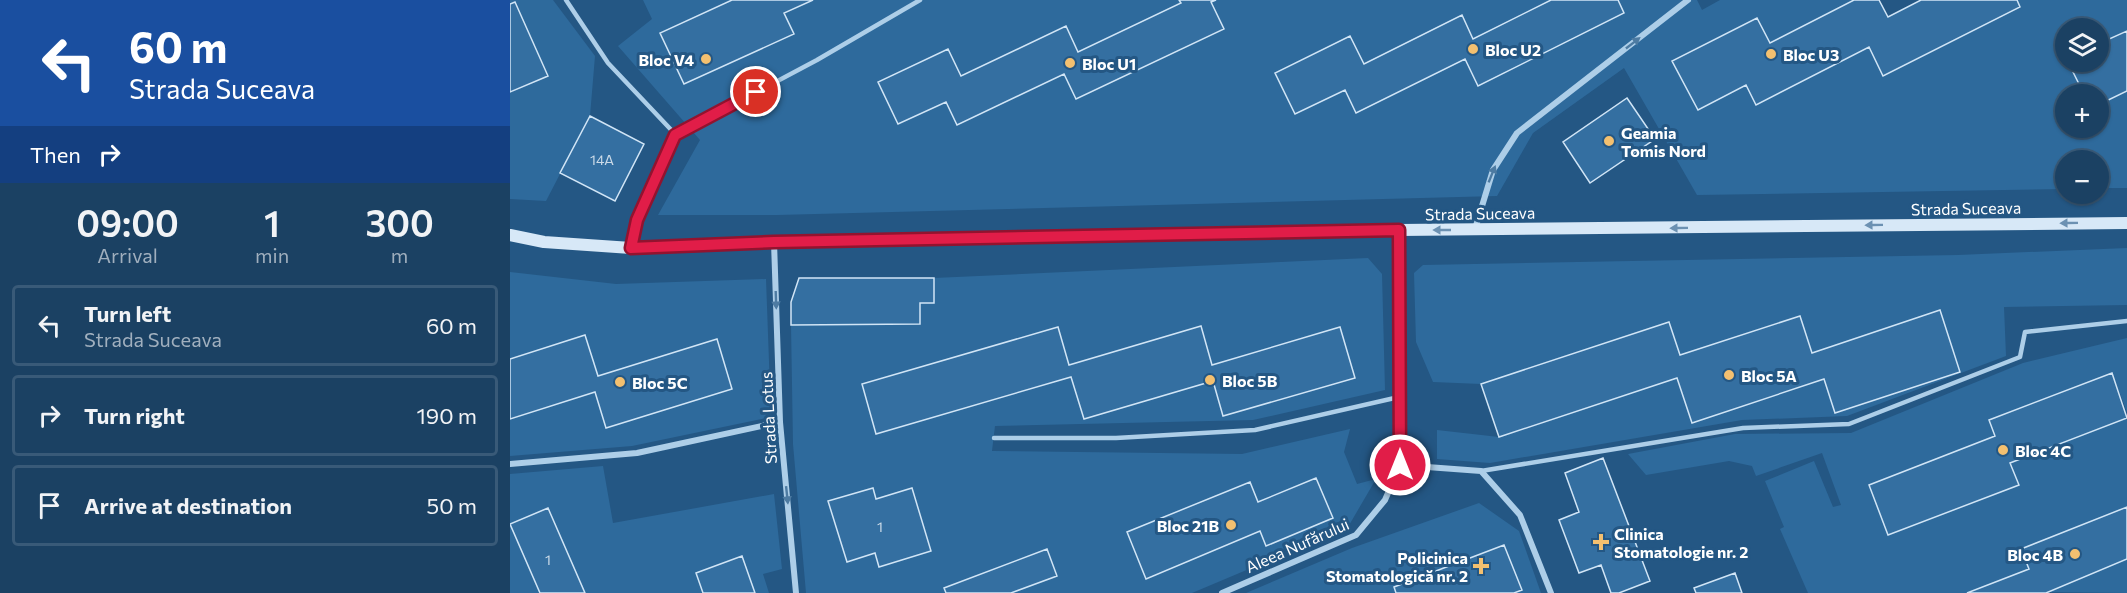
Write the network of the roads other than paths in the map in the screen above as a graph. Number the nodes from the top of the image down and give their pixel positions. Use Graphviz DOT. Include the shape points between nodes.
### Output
graph roads {
  1 [pos="566,0"];
  2 [pos="920,0"];
  3 [pos="1688,0"];
  4 [pos="675,135"];
  5 [pos="2127,223"];
  6 [pos="1399,230"];
  7 [pos="1475,230"];
  8 [pos="510,235"];
  9 [pos="774,242"];
  10 [pos="631,248"];
  11 [pos="2127,321"];
  12 [pos="1399,396"];
  13 [pos="780,423"];
  14 [pos="994,438"];
  15 [pos="510,464"];
  16 [pos="1400,465"];
  17 [pos="1481,471"];
  18 [pos="796,593"];
  19 [pos="1222,593"];
  20 [pos="1551,593"];
  1 -- 4 [label="lane" via="608,63"];
  2 -- 4 [label="lane"];
  7 -- 3 [label="street, one-way" via="1493,170 1517,133"];
  4 -- 10 [label="lane" via="637,220"];
  5 -- 7 [label="street, Strada Suceava, one-way"];
  7 -- 6 [label="street, Strada Suceava, one-way"];
  6 -- 9 [label="street, Strada Suceava"];
  6 -- 12 [label="street, Aleea Nufărului"];
  8 -- 10 [label="street, Strada Suceava" via="543,242"];
  9 -- 10 [label="street, Strada Suceava"];
  9 -- 13 [label="street, Strada Lotus, one-way"];
  11 -- 17 [label="lane" via="2025,332 2020,357 1849,424 1743,428"];
  12 -- 14 [label="lane" via="1255,430 1116,438"];
  12 -- 16 [label="street, Aleea Nufărului"];
  13 -- 15 [label="street" via="637,453"];
  13 -- 18 [label="street, Strada Lotus, one-way"];
  16 -- 17 [label="street"];
  16 -- 19 [label="street, Aleea Nufărului" via="1385,500 1356,535"];
  17 -- 20 [label="street" via="1520,515"];
}
